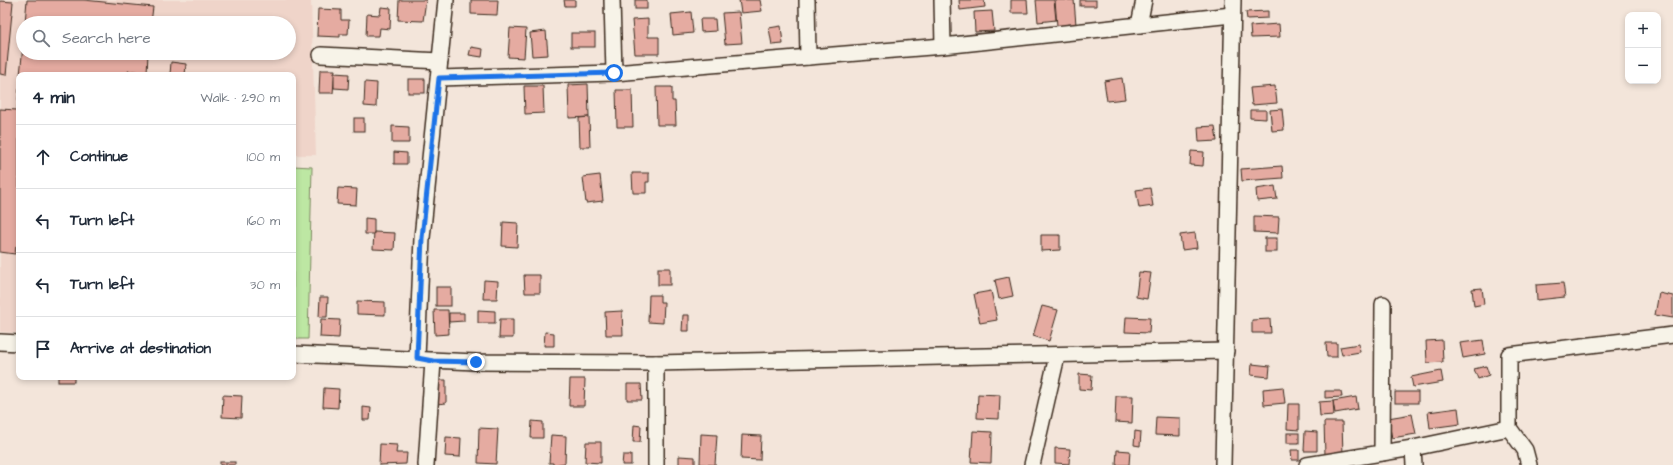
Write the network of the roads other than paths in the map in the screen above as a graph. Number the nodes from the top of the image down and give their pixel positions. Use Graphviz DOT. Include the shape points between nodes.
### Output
graph roads {
  1 [pos="446,0"];
  2 [pos="612,0"];
  3 [pos="807,0"];
  4 [pos="942,0"];
  5 [pos="1144,0"];
  6 [pos="1232,7"];
  7 [pos="1139,25"];
  8 [pos="943,46"];
  9 [pos="321,55"];
  10 [pos="808,57"];
  11 [pos="440,61"];
  12 [pos="614,73"];
  13 [pos="439,78"];
  14 [pos="1383,304"];
  15 [pos="1673,335"];
  16 [pos="0,342"];
  17 [pos="16,343"];
  18 [pos="1226,351"];
  19 [pos="296,354"];
  20 [pos="1057,356"];
  21 [pos="417,358"];
  22 [pos="433,361"];
  23 [pos="656,363"];
  24 [pos="1509,428"];
  25 [pos="1413,448"];
  26 [pos="1382,453"];
  27 [pos="426,465"];
  28 [pos="656,465"];
  29 [pos="1032,465"];
  30 [pos="1223,465"];
  31 [pos="1307,465"];
  32 [pos="1414,465"];
  33 [pos="1529,465"];
  1 -- 11 [label="street"];
  2 -- 12 [label="street"];
  3 -- 10 [label="street"];
  4 -- 8 [label="street"];
  5 -- 7 [label="street"];
  6 -- 7 [label="street"];
  6 -- 18 [label="street"];
  7 -- 8 [label="street"];
  8 -- 10 [label="street"];
  9 -- 11 [label="street"];
  10 -- 12 [label="street"];
  11 -- 13 [label="street"];
  12 -- 13 [label="street"];
  13 -- 21 [label="street" via="422,238"];
  14 -- 26 [label="street"];
  15 -- 24 [label="street" via="1509,355"];
  16 -- 17 [label="street"];
  18 -- 20 [label="street"];
  18 -- 30 [label="street"];
  19 -- 21 [label="street"];
  20 -- 23 [label="street"];
  20 -- 29 [label="street"];
  21 -- 22 [label="street"];
  22 -- 23 [label="street"];
  22 -- 27 [label="street"];
  23 -- 28 [label="street"];
  24 -- 25 [label="street"];
  24 -- 33 [label="street" via="1524,450"];
  25 -- 26 [label="street"];
  25 -- 32 [label="street"];
  26 -- 31 [label="street"];
}
